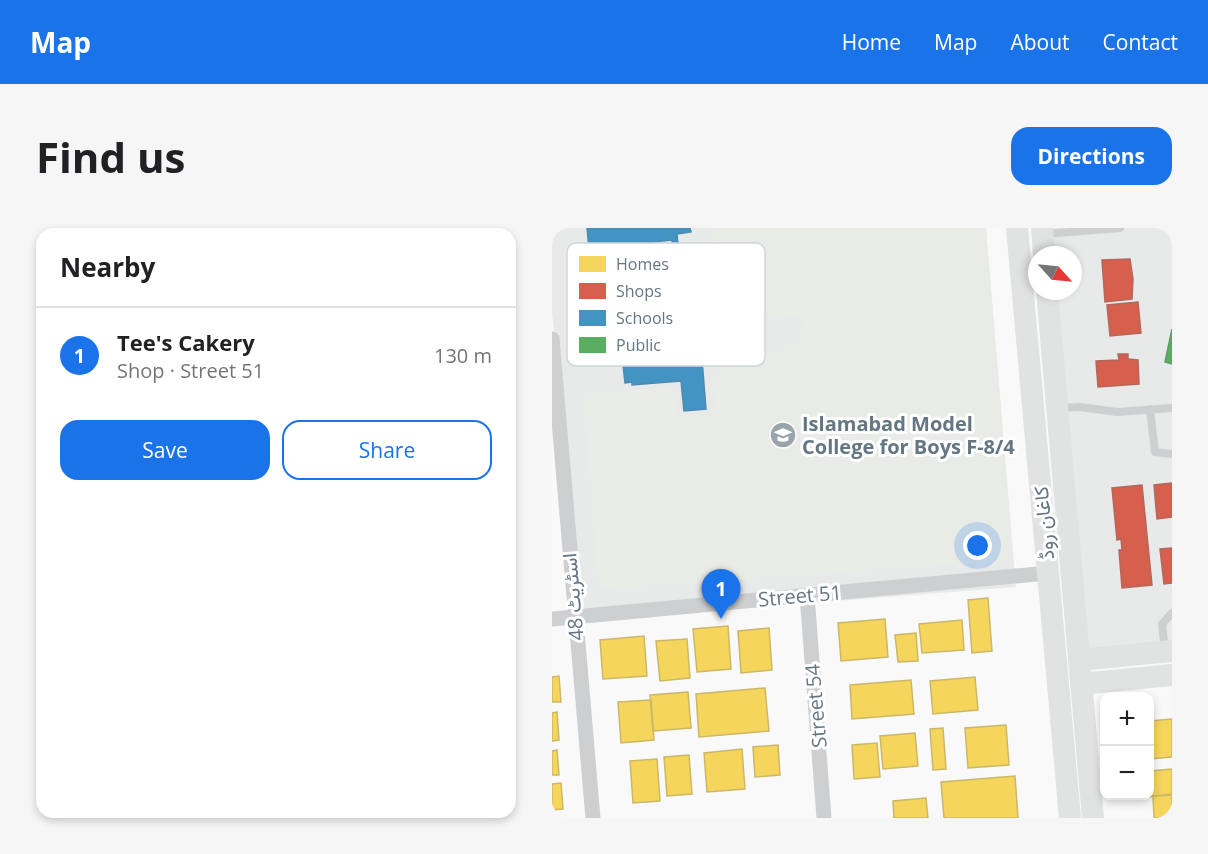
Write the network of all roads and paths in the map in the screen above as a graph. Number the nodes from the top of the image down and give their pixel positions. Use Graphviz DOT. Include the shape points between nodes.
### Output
graph roads {
  1 [pos="1017,228"];
  2 [pos="1120,228"];
  3 [pos="1043,239"];
  4 [pos="1048,300"];
  5 [pos="552,339"];
  6 [pos="554,384"];
  7 [pos="1033,405"];
  8 [pos="1057,406"];
  9 [pos="1172,408"];
  10 [pos="1150,410"];
  11 [pos="1172,454"];
  12 [pos="1048,573"];
  13 [pos="807,595"];
  14 [pos="1172,613"];
  15 [pos="575,617"];
  16 [pos="552,619"];
  17 [pos="1168,652"];
  18 [pos="1079,660"];
  19 [pos="1172,675"];
  20 [pos="1081,684"];
  21 [pos="593,818"];
  22 [pos="824,818"];
  23 [pos="1070,818"];
  24 [pos="1093,818"];
  1 -- 7 [label="street, کاغان روڈ"];
  2 -- 3 [label="lane"];
  4 -- 8 [label="street, کاغان روڈ"];
  5 -- 6 [label="street, اسٹریٹ 48"];
  6 -- 15 [label="street, اسٹریٹ 48"];
  7 -- 8 [label="street"];
  7 -- 12 [label="street, کاغان روڈ"];
  8 -- 10 [label="lane" via="1105,412"];
  8 -- 18 [label="street, کاغان روڈ"];
  9 -- 10 [label="lane"];
  10 -- 11 [label="lane" via="1155,452"];
  12 -- 13 [label="street, Street 51"];
  12 -- 23 [label="street, کاغان روڈ"];
  13 -- 15 [label="street, Street 51"];
  13 -- 22 [label="street, Street 54"];
  14 -- 17 [label="lane" via="1162,624"];
  15 -- 16 [label="street, Street 51"];
  15 -- 21 [label="street, اسٹریٹ 48"];
  17 -- 18 [label="street"];
  18 -- 20 [label="street, کاغان روڈ"];
  19 -- 20 [label="street"];
  20 -- 24 [label="street, کاغان روڈ"];
}
